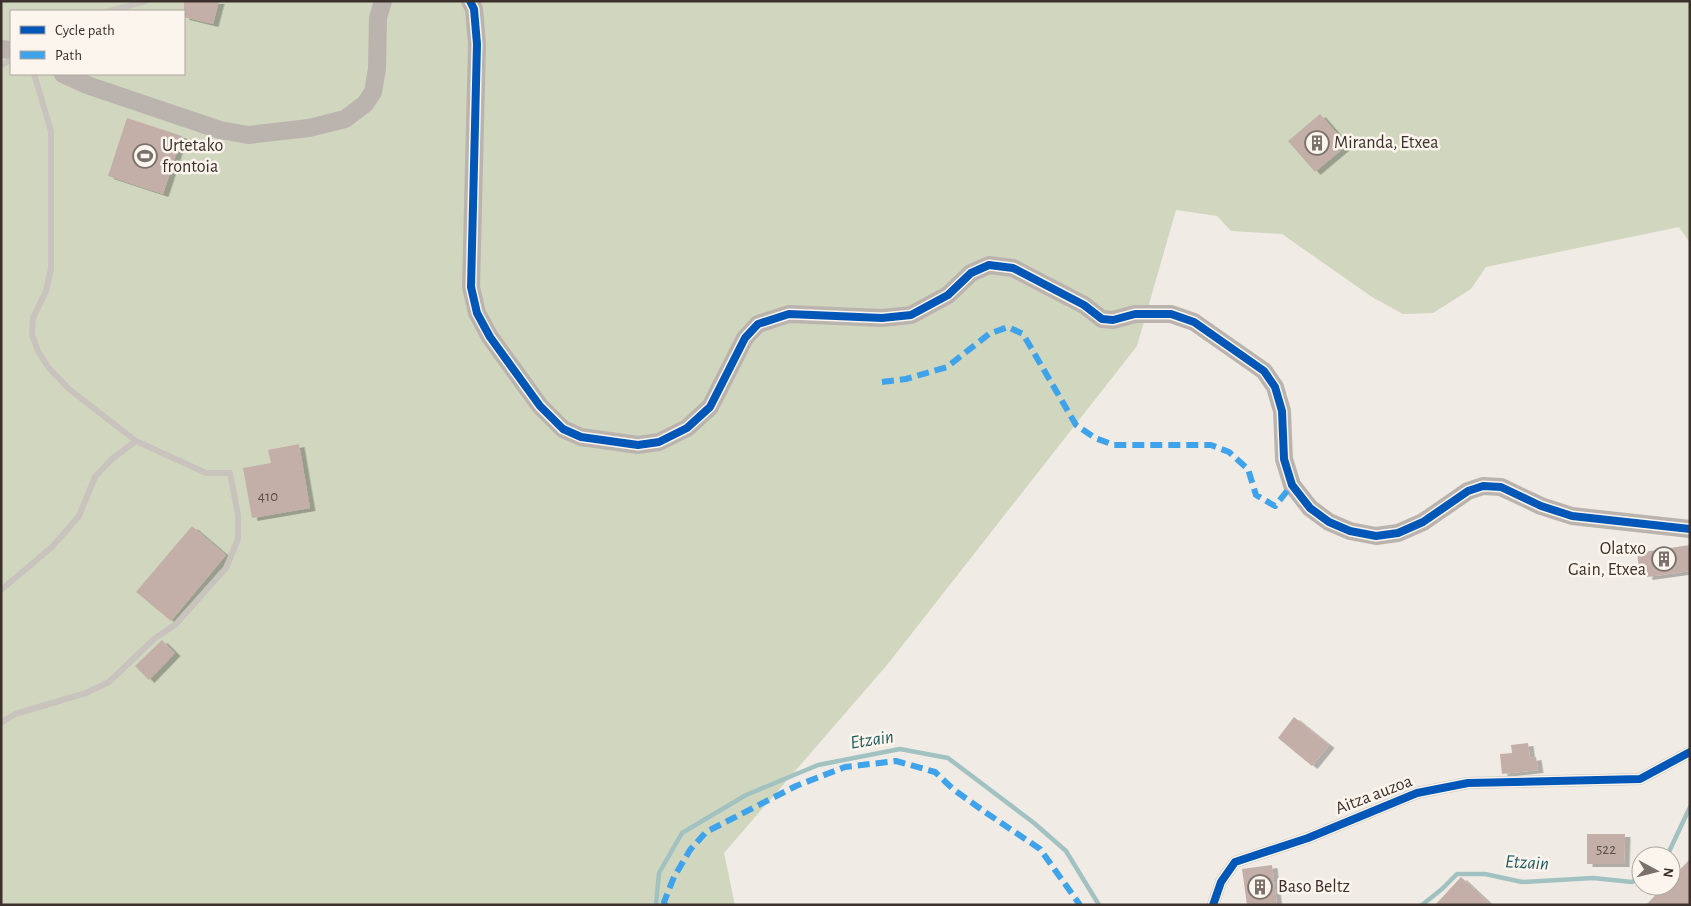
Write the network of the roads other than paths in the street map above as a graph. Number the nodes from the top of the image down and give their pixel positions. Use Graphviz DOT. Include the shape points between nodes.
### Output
graph roads {
  1 [pos="146,1"];
  2 [pos="383,1"];
  3 [pos="470,1"];
  4 [pos="114,10"];
  5 [pos="34,75"];
  6 [pos="65,75"];
  7 [pos="136,441"];
  8 [pos="1690,529"];
  9 [pos="1,590"];
  10 [pos="1,723"];
  11 [pos="1690,752"];
  12 [pos="1213,905"];
  1 -- 4 [label="lane"];
  2 -- 6 [label="street" via="378,18 373,92 345,119 309,128 248,135 220,130"];
  3 -- 8 [label="street" via="474,9 476,44 471,287 477,313 490,337 540,406 563,428 581,437 638,445 659,442 687,428 710,407 745,338 758,324 788,314 882,318 911,315 948,295 971,273 989,265 1013,268 1084,305 1102,319 1113,320 1135,314 1171,314 1194,322 1264,371 1275,388 1282,411 1284,459 1292,485 1310,508 1329,522 1350,531 1376,536 1398,533 1423,522 1468,491 1483,486 1500,487 1572,516"];
  5 -- 7 [label="lane" via="51,131 51,269 46,291 33,318 32,335 48,368"];
  7 -- 9 [label="lane" via="95,477 79,516 52,547"];
  7 -- 10 [label="lane" via="206,473 230,473 238,516 238,539 226,568 176,624 154,639 109,682 86,693 15,714"];
  11 -- 12 [label="street, Aitza auzoa" via="1640,779 1468,783 1417,794 1308,838 1236,862 1221,882"];
}
